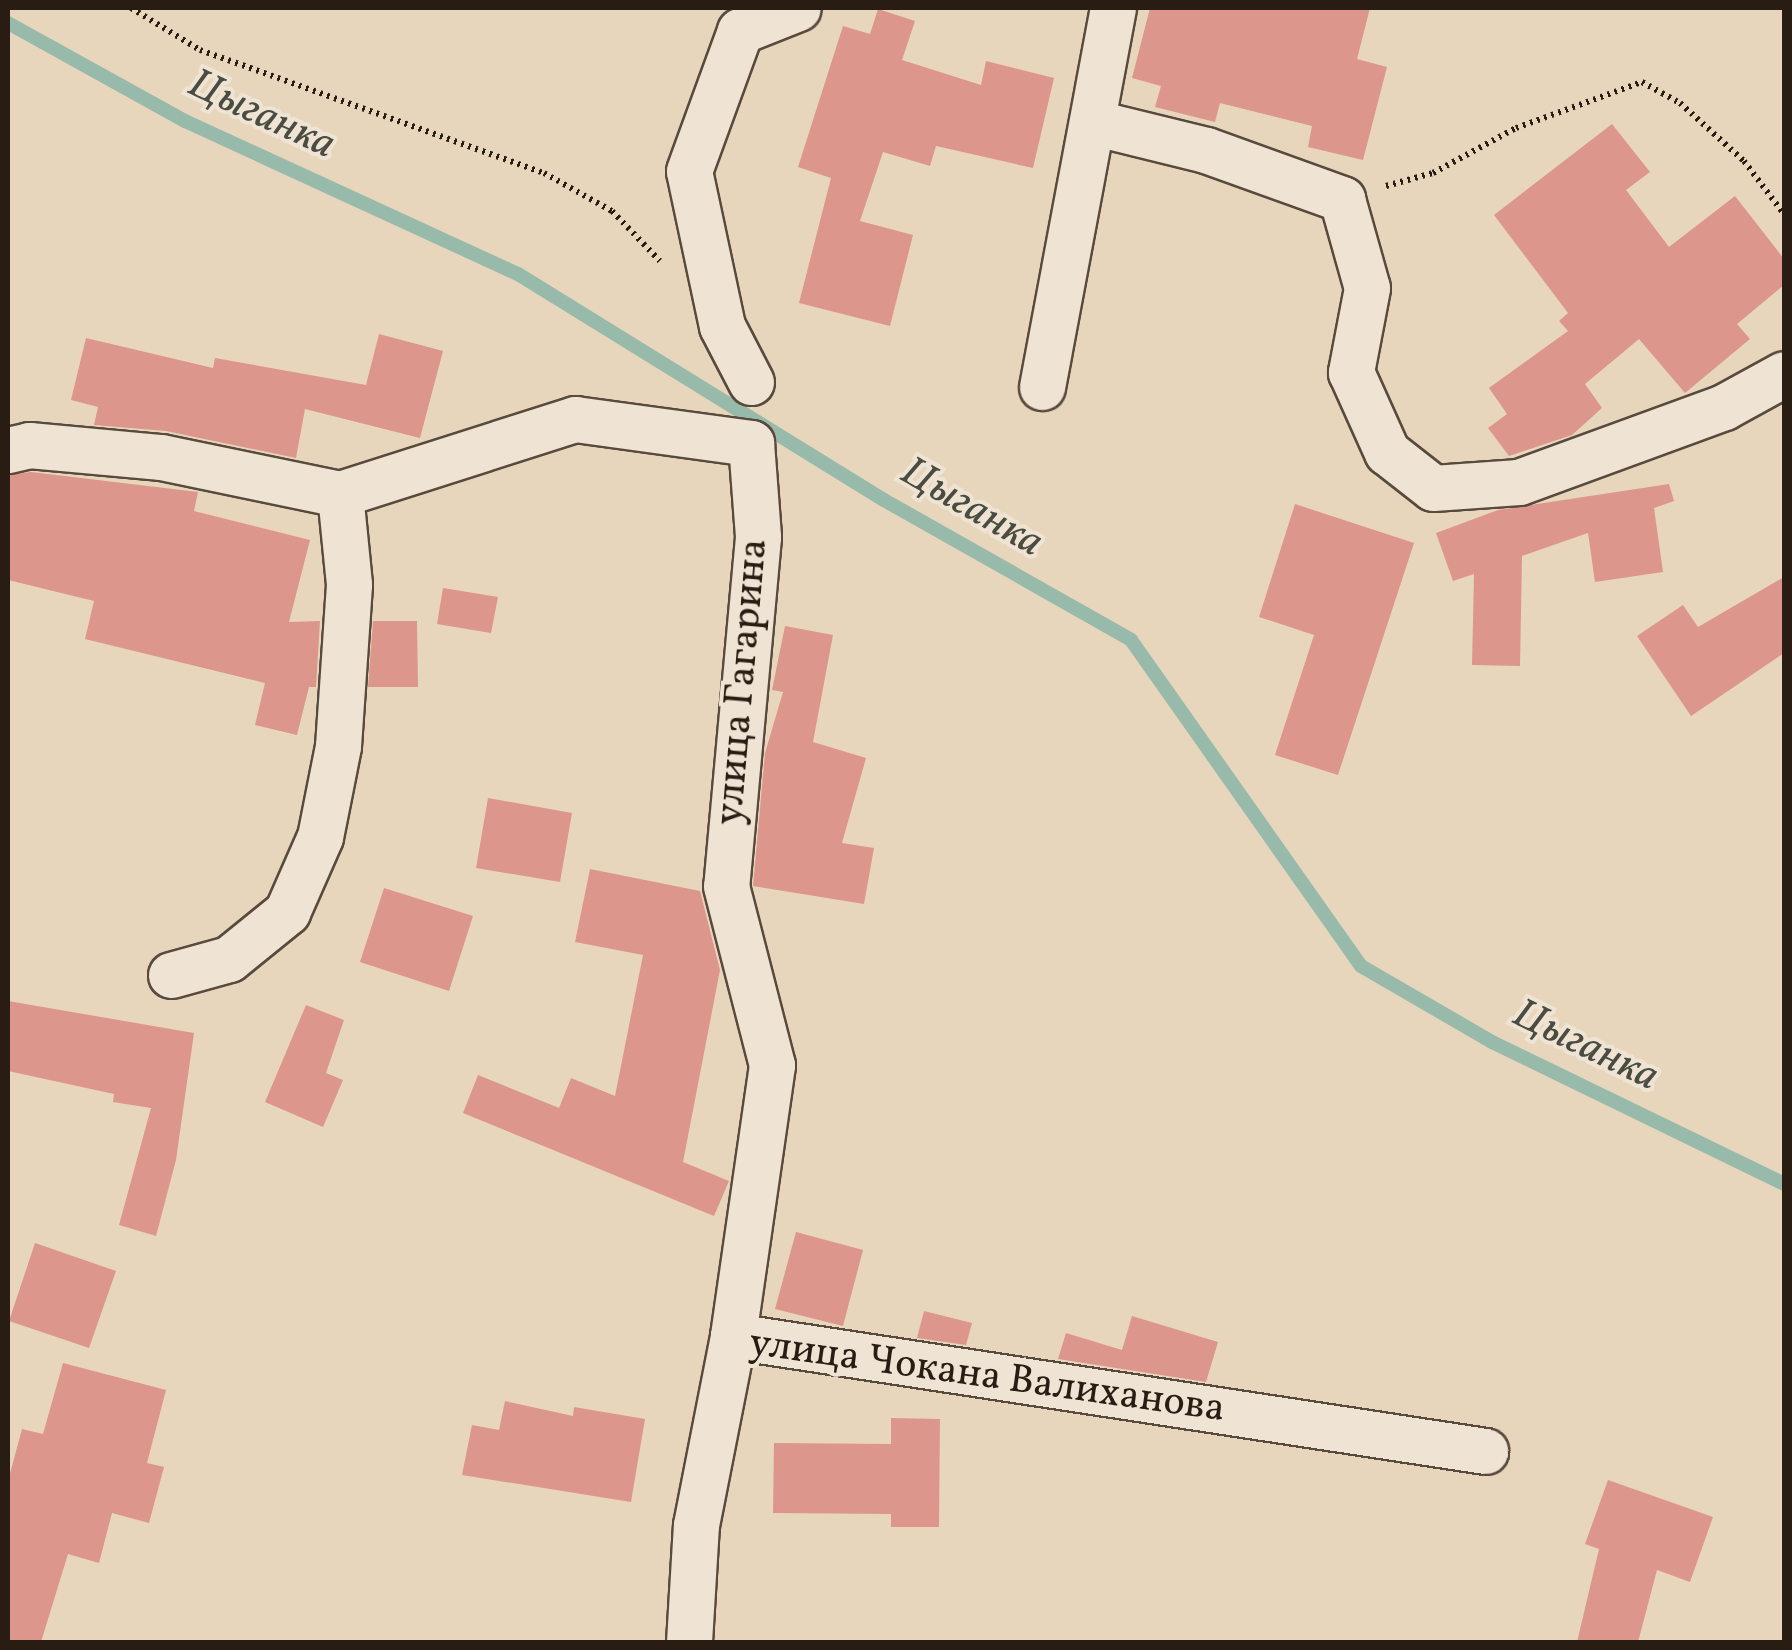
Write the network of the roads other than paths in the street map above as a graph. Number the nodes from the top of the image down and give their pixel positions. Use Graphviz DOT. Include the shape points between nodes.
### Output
graph roads {
  1 [pos="798,8"];
  2 [pos="1113,8"];
  3 [pos="1092,122"];
  4 [pos="1784,374"];
  5 [pos="751,382"];
  6 [pos="1042,387"];
  7 [pos="8,450"];
  8 [pos="340,494"];
  9 [pos="170,976"];
  10 [pos="733,1336"];
  11 [pos="1485,1451"];
  12 [pos="689,1642"];
  1 -- 5 [label="street" via="740,30 689,172 722,326"];
  2 -- 3 [label="street"];
  3 -- 4 [label="street" via="1206,150 1342,198 1367,288 1352,372 1387,452 1433,488 1519,482 1724,407"];
  3 -- 6 [label="street"];
  7 -- 8 [label="street, улица Гагарина" via="28,445 161,457"];
  8 -- 9 [label="street" via="349,584 338,746 320,838 287,912 229,959"];
  8 -- 10 [label="street, улица Гагарина" via="575,419 751,444 758,537 726,886 772,1065"];
  10 -- 11 [label="street, улица Чокана Валиханова"];
  10 -- 12 [label="street, улица Чокана Валиханова" via="696,1525"];
}
